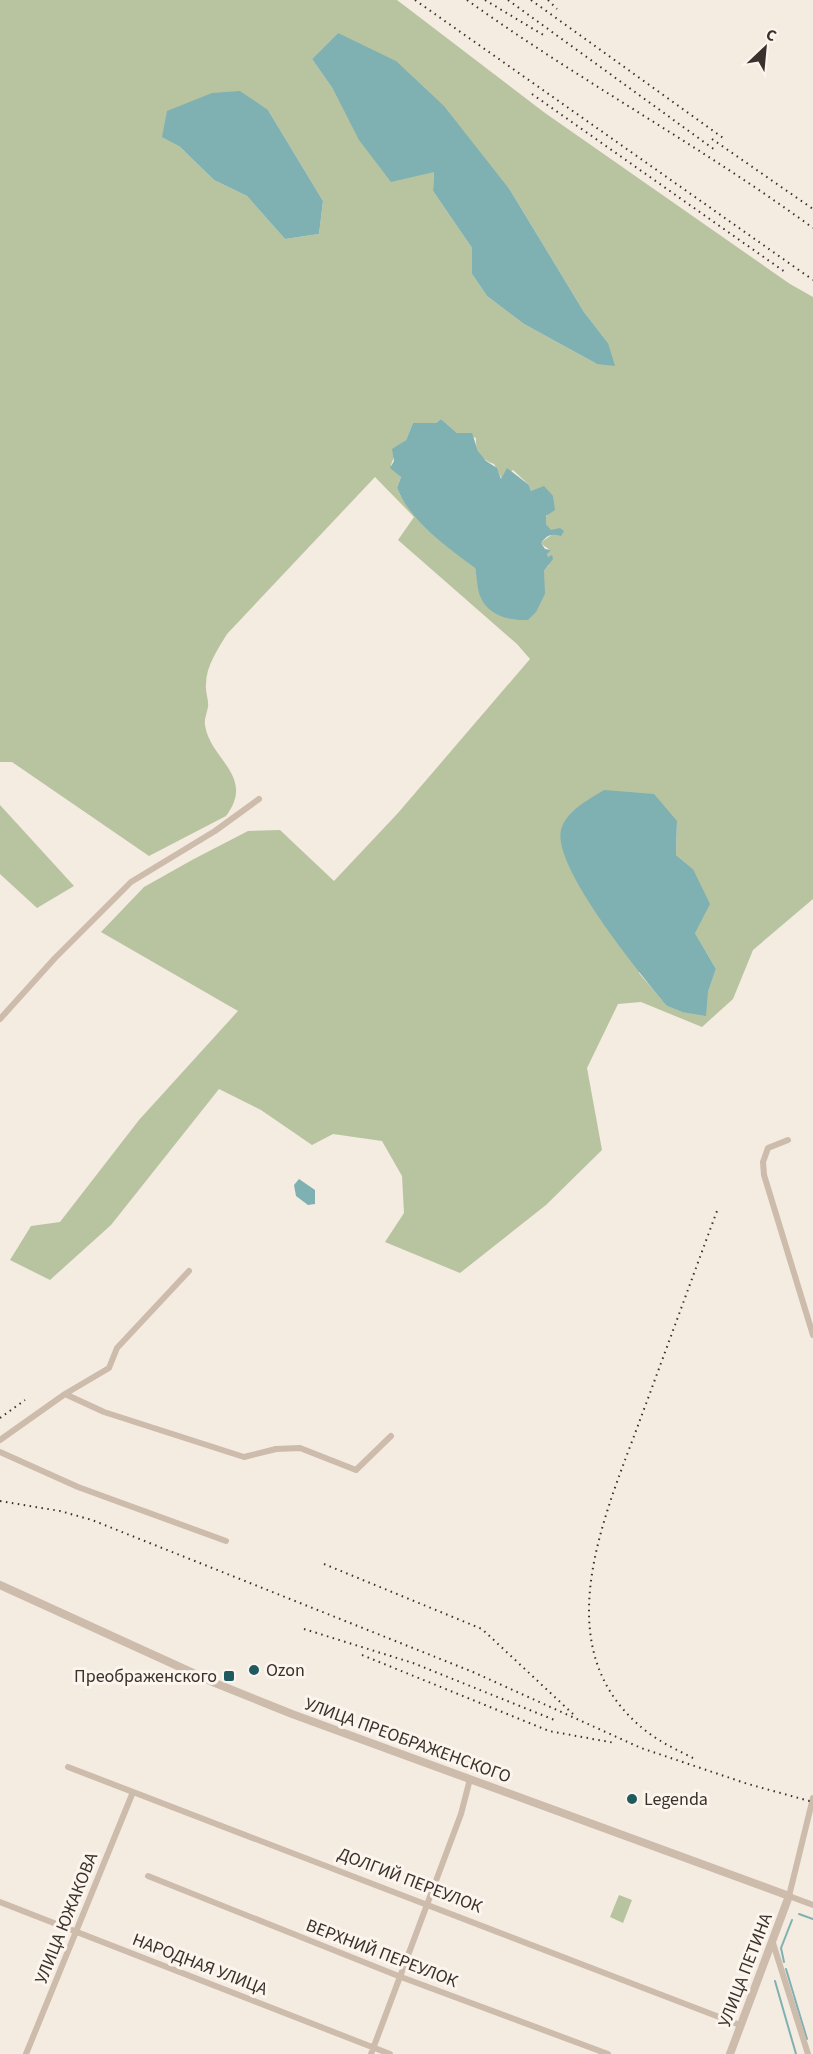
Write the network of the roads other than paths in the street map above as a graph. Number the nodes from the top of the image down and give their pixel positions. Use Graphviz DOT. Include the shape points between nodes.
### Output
graph roads {
  1 [pos="259,799"];
  2 [pos="0,1019"];
  3 [pos="788,1140"];
  4 [pos="189,1271"];
  5 [pos="813,1335"];
  6 [pos="65,1394"];
  7 [pos="391,1436"];
  8 [pos="0,1440"];
  9 [pos="0,1452"];
  10 [pos="226,1541"];
  11 [pos="0,1585"];
  12 [pos="68,1767"];
  13 [pos="470,1779"];
  14 [pos="133,1792"];
  15 [pos="813,1798"];
  16 [pos="148,1876"];
  17 [pos="789,1896"];
  18 [pos="0,1902"];
  19 [pos="427,1903"];
  20 [pos="813,1905"];
  21 [pos="76,1932"];
  22 [pos="772,1939"];
  23 [pos="401,1977"];
  24 [pos="740,2025"];
  25 [pos="372,2051"];
  26 [pos="26,2054"];
  27 [pos="390,2054"];
  28 [pos="608,2054"];
  29 [pos="730,2054"];
  30 [pos="808,2054"];
  1 -- 2 [label="street" via="131,882"];
  3 -- 5 [label="street" via="768,1148 764,1175"];
  4 -- 6 [label="street" via="117,1348 110,1368"];
  6 -- 7 [label="street" via="104,1412 244,1457 300,1448 356,1470"];
  6 -- 8 [label="street"];
  9 -- 10 [label="street" via="78,1487"];
  11 -- 13 [label="street, УЛИЦА ПРЕОБРАЖЕНСКОГО" via="215,1683"];
  12 -- 14 [label="street, ДОЛГИЙ ПЕРЕУЛОК"];
  13 -- 17 [label="street, УЛИЦА ПРЕОБРАЖЕНСКОГО"];
  13 -- 19 [label="street"];
  14 -- 19 [label="street, ДОЛГИЙ ПЕРЕУЛОК"];
  14 -- 21 [label="street, УЛИЦА ЮЖАКОВА"];
  15 -- 17 [label="street"];
  16 -- 23 [label="street, ВЕРХНИЙ ПЕРЕУЛОК"];
  17 -- 20 [label="street, УЛИЦА ПРЕОБРАЖЕНСКОГО"];
  17 -- 22 [label="street, УЛИЦА ПЕТИНА"];
  18 -- 21 [label="street, НАРОДНАЯ УЛИЦА"];
  19 -- 23 [label="street"];
  19 -- 24 [label="street, ДОЛГИЙ ПЕРЕУЛОК"];
  21 -- 25 [label="street, НАРОДНАЯ УЛИЦА"];
  21 -- 26 [label="street, УЛИЦА ЮЖАКОВА"];
  22 -- 24 [label="street, УЛИЦА ПЕТИНА"];
  22 -- 30 [label="street"];
  23 -- 25 [label="street"];
  23 -- 28 [label="street, ВЕРХНИЙ ПЕРЕУЛОК"];
  24 -- 29 [label="street, УЛИЦА ПЕТИНА"];
  25 -- 27 [label="street, НАРОДНАЯ УЛИЦА"];
}
